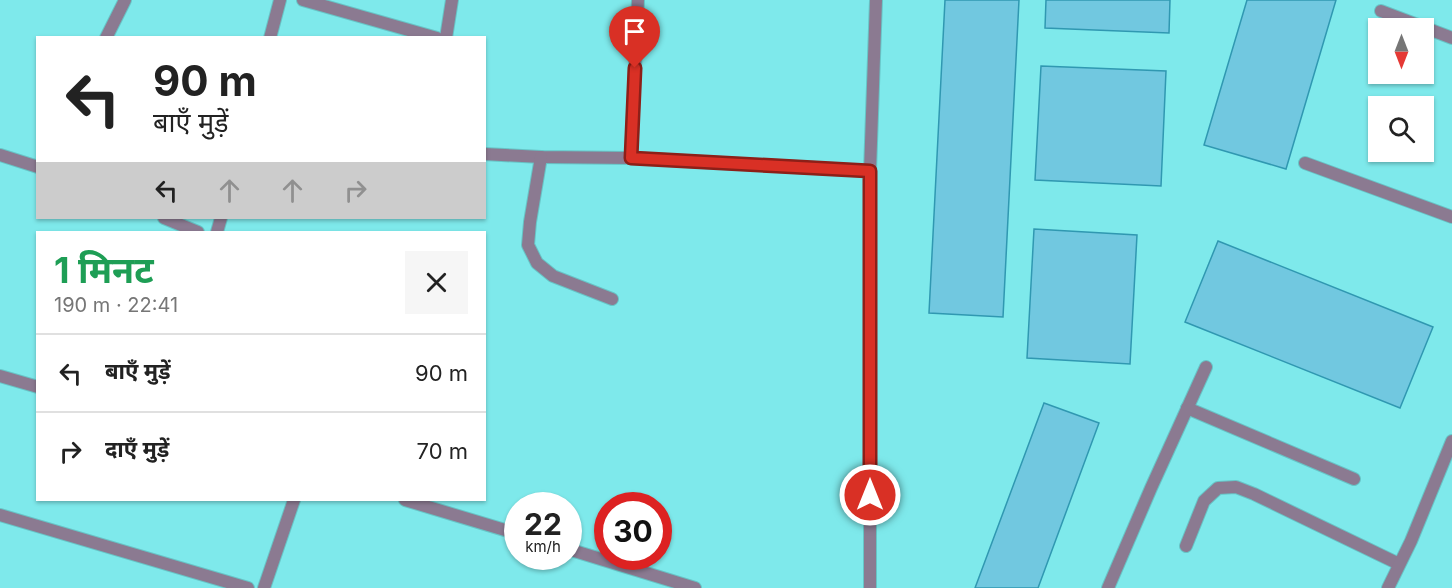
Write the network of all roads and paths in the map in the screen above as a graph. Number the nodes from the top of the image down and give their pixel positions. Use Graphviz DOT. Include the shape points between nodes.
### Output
graph roads {
  1 [pos="125,0"];
  2 [pos="280,0"];
  3 [pos="303,0"];
  4 [pos="452,0"];
  5 [pos="638,0"];
  6 [pos="876,0"];
  7 [pos="1381,11"];
  8 [pos="106,36"];
  9 [pos="271,36"];
  10 [pos="430,36"];
  11 [pos="446,36"];
  12 [pos="1452,38"];
  13 [pos="486,154"];
  14 [pos="0,155"];
  15 [pos="541,157"];
  16 [pos="631,158"];
  17 [pos="1305,163"];
  18 [pos="36,166"];
  19 [pos="870,171"];
  20 [pos="1452,217"];
  21 [pos="166,219"];
  22 [pos="196,231"];
  23 [pos="612,299"];
  24 [pos="1206,367"];
  25 [pos="0,376"];
  26 [pos="36,386"];
  27 [pos="1187,408"];
  28 [pos="1452,441"];
  29 [pos="1354,479"];
  30 [pos="294,501"];
  31 [pos="408,501"];
  32 [pos="0,514"];
  33 [pos="504,530"];
  34 [pos="1186,546"];
  35 [pos="582,553"];
  36 [pos="1400,564"];
  37 [pos="248,588"];
  38 [pos="264,588"];
  39 [pos="695,588"];
  40 [pos="870,588"];
  41 [pos="1108,588"];
  42 [pos="1388,588"];
  1 -- 8 [label="street"];
  2 -- 9 [label="street"];
  3 -- 10 [label="street"];
  4 -- 11 [label="street"];
  5 -- 16 [label="street"];
  6 -- 19 [label="street"];
  7 -- 12 [label="street"];
  13 -- 15 [label="street"];
  14 -- 18 [label="street"];
  15 -- 16 [label="street"];
  15 -- 23 [label="street" via="528,245 537,263 553,276"];
  16 -- 19 [label="street"];
  17 -- 20 [label="street"];
  19 -- 40 [label="street"];
  21 -- 22 [label="street"];
  24 -- 27 [label="street"];
  25 -- 26 [label="street"];
  27 -- 29 [label="street"];
  27 -- 41 [label="street"];
  28 -- 36 [label="street"];
  30 -- 38 [label="street"];
  31 -- 33 [label="street"];
  32 -- 37 [label="street"];
  34 -- 36 [label="street" via="1204,501 1218,488 1236,487"];
  35 -- 39 [label="street"];
  36 -- 42 [label="street"];
}
